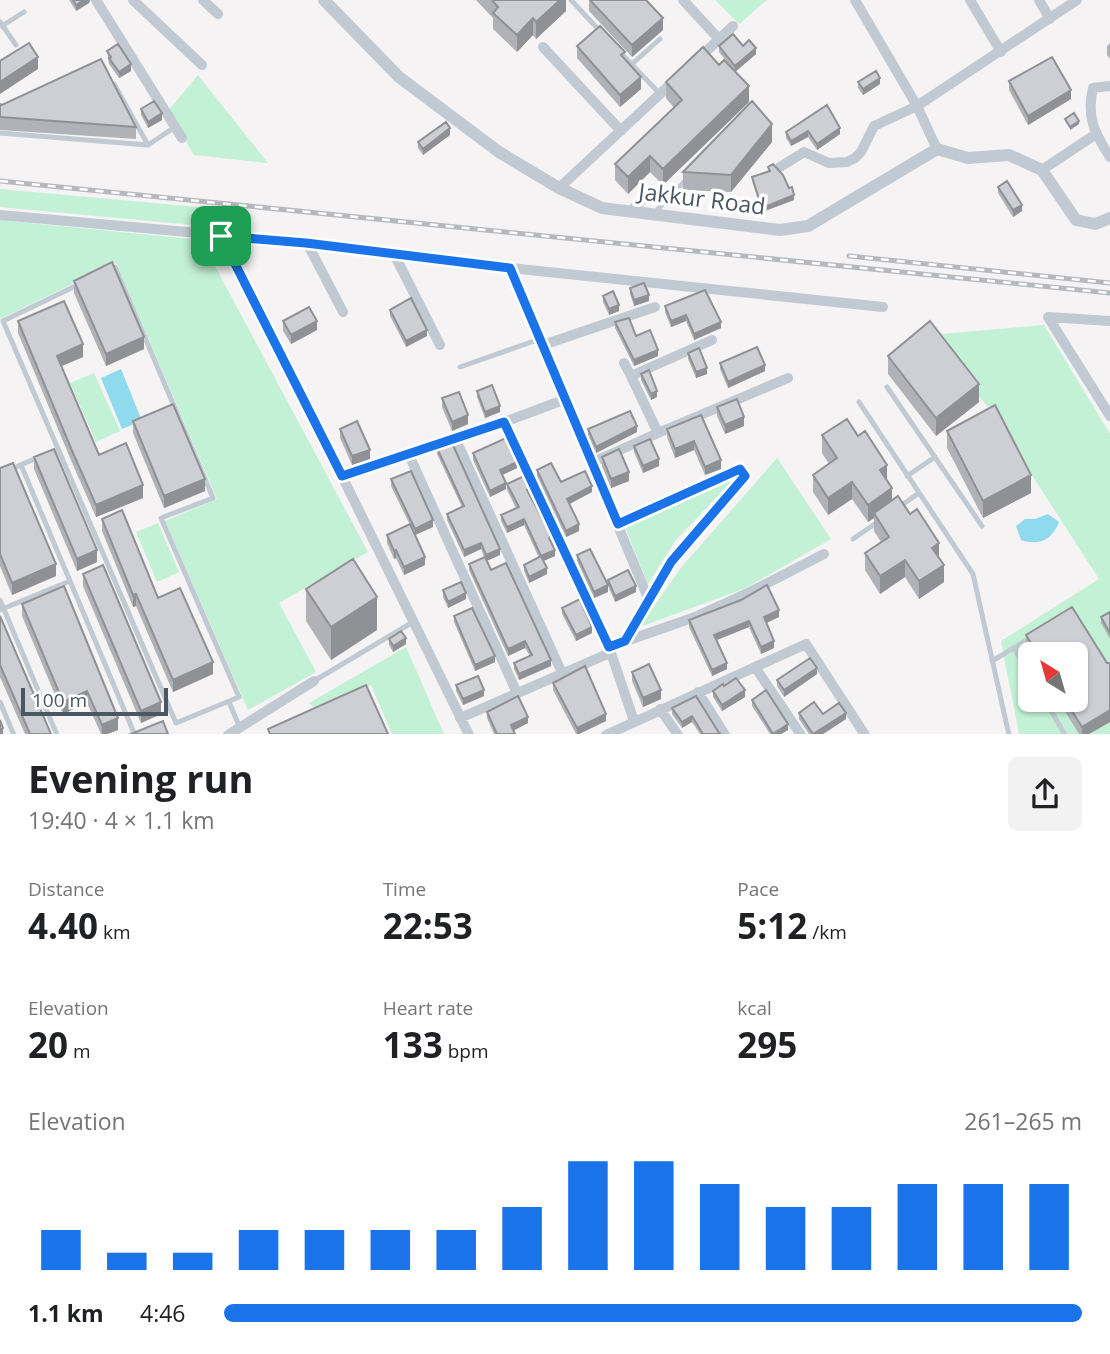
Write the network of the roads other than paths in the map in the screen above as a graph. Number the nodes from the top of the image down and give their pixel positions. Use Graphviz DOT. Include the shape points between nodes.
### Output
graph roads {
  1 [pos="96,0"];
  2 [pos="133,0"];
  3 [pos="203,0"];
  4 [pos="324,0"];
  5 [pos="571,0"];
  6 [pos="683,0"];
  7 [pos="855,0"];
  8 [pos="970,0"];
  9 [pos="1039,0"];
  10 [pos="1077,0"];
  11 [pos="589,3"];
  12 [pos="581,11"];
  13 [pos="24,12"];
  14 [pos="218,14"];
  15 [pos="1050,19"];
  16 [pos="1,24"];
  17 [pos="733,26"];
  18 [pos="606,38"];
  19 [pos="660,39"];
  20 [pos="719,39"];
  21 [pos="16,45"];
  22 [pos="543,47"];
  23 [pos="615,47"];
  24 [pos="1001,52"];
  25 [pos="632,64"];
  26 [pos="202,65"];
  27 [pos="690,67"];
  28 [pos="109,75"];
  29 [pos="680,76"];
  30 [pos="1110,86"];
  31 [pos="660,94"];
  32 [pos="917,106"];
  33 [pos="175,127"];
  34 [pos="621,131"];
  35 [pos="0,133"];
  36 [pos="1096,134"];
  37 [pos="182,138"];
  38 [pos="148,145"];
  39 [pos="937,149"];
  40 [pos="1110,158"];
  41 [pos="780,167"];
  42 [pos="696,169"];
  43 [pos="1042,170"];
  44 [pos="559,188"];
  45 [pos="649,193"];
  46 [pos="631,212"];
  47 [pos="0,215"];
  48 [pos="653,215"];
  49 [pos="1110,218"];
  50 [pos="221,236"];
  51 [pos="306,243"];
  52 [pos="394,254"];
  53 [pos="510,268"];
  54 [pos="655,307"];
  55 [pos="883,307"];
  56 [pos="343,312"];
  57 [pos="1110,321"];
  58 [pos="712,340"];
  59 [pos="542,342"];
  60 [pos="440,345"];
  61 [pos="624,363"];
  62 [pos="460,367"];
  63 [pos="631,376"];
  64 [pos="788,378"];
  65 [pos="887,387"];
  66 [pos="566,398"];
  67 [pos="859,402"];
  68 [pos="1110,416"];
  69 [pos="504,422"];
  70 [pos="658,433"];
  71 [pos="456,440"];
  72 [pos="46,454"];
  73 [pos="409,454"];
  74 [pos="935,457"];
  75 [pos="591,463"];
  76 [pos="21,465"];
  77 [pos="0,474"];
  78 [pos="342,476"];
  79 [pos="907,476"];
  80 [pos="919,493"];
  81 [pos="894,510"];
  82 [pos="884,517"];
  83 [pos="618,524"];
  84 [pos="982,526"];
  85 [pos="853,539"];
  86 [pos="824,554"];
  87 [pos="70,581"];
  88 [pos="0,600"];
  89 [pos="649,600"];
  90 [pos="2,610"];
  91 [pos="414,622"];
  92 [pos="1034,636"];
  93 [pos="625,641"];
  94 [pos="1014,648"];
  95 [pos="610,650"];
  96 [pos="1018,655"];
  97 [pos="992,661"];
  98 [pos="755,667"];
  99 [pos="562,673"];
  100 [pos="314,681"];
  101 [pos="698,692"];
  102 [pos="517,693"];
  103 [pos="0,702"];
  104 [pos="229,702"];
  105 [pos="660,709"];
  106 [pos="1052,712"];
  107 [pos="460,718"];
  108 [pos="634,721"];
  109 [pos="144,729"];
  110 [pos="242,731"];
  111 [pos="621,731"];
  112 [pos="14,734"];
  113 [pos="57,734"];
  114 [pos="132,734"];
  115 [pos="228,734"];
  116 [pos="469,734"];
  117 [pos="606,734"];
  118 [pos="678,734"];
  119 [pos="725,734"];
  120 [pos="801,734"];
  121 [pos="865,734"];
  122 [pos="1009,734"];
  123 [pos="1065,734"];
  1 -- 33 [label="street"];
  2 -- 26 [label="street"];
  3 -- 14 [label="street"];
  4 -- 44 [label="street, Jakkur Road" via="399,77 499,152"];
  5 -- 12 [label="lane"];
  6 -- 20 [label="street"];
  7 -- 32 [label="street"];
  8 -- 24 [label="street"];
  9 -- 15 [label="street"];
  10 -- 15 [label="street"];
  11 -- 12 [label="lane"];
  12 -- 18 [label="lane"];
  13 -- 16 [label="lane"];
  15 -- 24 [label="street"];
  16 -- 21 [label="lane"];
  17 -- 20 [label="street"];
  19 -- 25 [label="lane"];
  20 -- 27 [label="street"];
  22 -- 34 [label="street"];
  23 -- 25 [label="lane"];
  24 -- 32 [label="street"];
  25 -- 31 [label="lane"];
  28 -- 38 [label="lane"];
  29 -- 31 [label="street"];
  30 -- 36 [label="street" via="1093,88 1089,105"];
  31 -- 34 [label="street"];
  32 -- 39 [label="street"];
  32 -- 41 [label="street" via="874,126 861,152 847,162 829,163 804,152"];
  33 -- 37 [label="street"];
  33 -- 38 [label="lane"];
  34 -- 44 [label="street"];
  35 -- 38 [label="lane"];
  36 -- 40 [label="street"];
  36 -- 43 [label="street"];
  39 -- 43 [label="street" via="968,158 1009,155"];
  39 -- 48 [label="street, Jakkur Road" via="808,226 780,230"];
  42 -- 48 [label="lane"];
  43 -- 49 [label="street" via="1076,220 1095,224"];
  44 -- 46 [label="street, Jakkur Road" via="602,208"];
  45 -- 46 [label="street"];
  46 -- 48 [label="street, Jakkur Road"];
  47 -- 50 [label="street"];
  50 -- 51 [label="street"];
  50 -- 78 [label="street"];
  51 -- 52 [label="street"];
  51 -- 56 [label="street"];
  52 -- 53 [label="street"];
  52 -- 60 [label="street"];
  53 -- 55 [label="street"];
  53 -- 59 [label="street"];
  54 -- 59 [label="street"];
  57 -- 68 [label="street" via="1048,317"];
  58 -- 63 [label="street"];
  59 -- 62 [label="lane"];
  59 -- 66 [label="street"];
  61 -- 63 [label="street"];
  63 -- 70 [label="street"];
  64 -- 70 [label="street"];
  65 -- 74 [label="lane"];
  66 -- 69 [label="street"];
  66 -- 75 [label="street"];
  67 -- 79 [label="lane"];
  69 -- 71 [label="street"];
  69 -- 95 [label="street"];
  70 -- 75 [label="street"];
  71 -- 73 [label="street"];
  71 -- 99 [label="street"];
  72 -- 76 [label="lane"];
  73 -- 78 [label="street"];
  73 -- 102 [label="street"];
  74 -- 79 [label="lane"];
  74 -- 84 [label="lane"];
  75 -- 83 [label="street"];
  76 -- 77 [label="lane"];
  76 -- 87 [label="lane"];
  78 -- 91 [label="street"];
  79 -- 80 [label="lane"];
  80 -- 81 [label="lane"];
  80 -- 97 [label="lane" via="973,574"];
  82 -- 85 [label="lane"];
  83 -- 89 [label="street"];
  83 -- 89 [label="street" via="740,469 745,476 687,541"];
  86 -- 93 [label="street" via="695,617"];
  87 -- 90 [label="lane"];
  87 -- 114 [label="lane"];
  88 -- 90 [label="lane"];
  89 -- 93 [label="street"];
  90 -- 113 [label="lane"];
  91 -- 100 [label="lane"];
  91 -- 107 [label="street"];
  92 -- 94 [label="lane"];
  93 -- 95 [label="street"];
  94 -- 96 [label="lane"];
  94 -- 97 [label="lane"];
  95 -- 99 [label="street"];
  95 -- 108 [label="street"];
  97 -- 122 [label="lane"];
  98 -- 101 [label="street"];
  98 -- 120 [label="street"];
  98 -- 121 [label="street" via="806,644"];
  99 -- 102 [label="street"];
  100 -- 110 [label="street"];
  101 -- 105 [label="street"];
  101 -- 119 [label="street"];
  102 -- 107 [label="street"];
  103 -- 112 [label="lane"];
  104 -- 104 [label="lane" via="176,723 3,321 115,267 213,498 161,518 239,698"];
  104 -- 110 [label="lane"];
  105 -- 108 [label="street"];
  105 -- 118 [label="street"];
  106 -- 123 [label="lane"];
  107 -- 116 [label="street"];
  108 -- 111 [label="street"];
  109 -- 114 [label="lane"];
  110 -- 115 [label="street"];
  111 -- 117 [label="street"];
}
